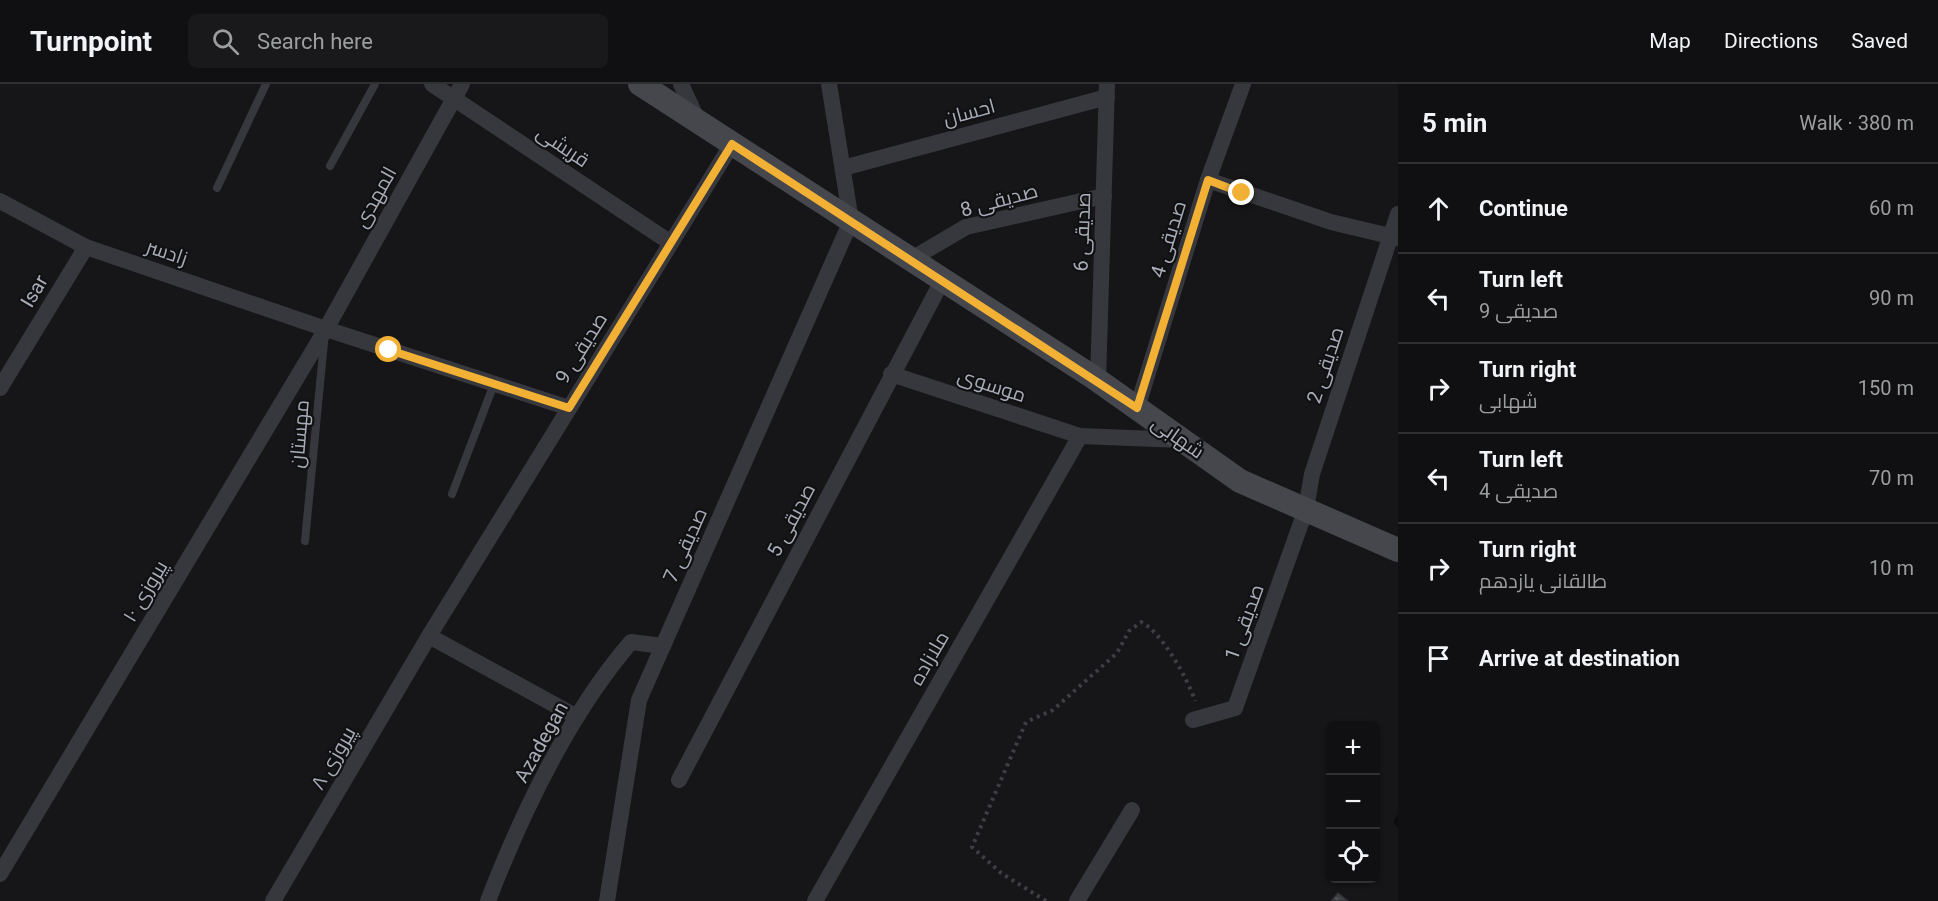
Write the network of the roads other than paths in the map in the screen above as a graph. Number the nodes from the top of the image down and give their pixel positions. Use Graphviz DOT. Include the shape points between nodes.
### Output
graph roads {
  1 [pos="266,84"];
  2 [pos="375,84"];
  3 [pos="432,84"];
  4 [pos="640,84"];
  5 [pos="681,84"];
  6 [pos="829,84"];
  7 [pos="1243,84"];
  8 [pos="1107,90"];
  9 [pos="458,91"];
  10 [pos="699,122"];
  11 [pos="732,144"];
  12 [pos="330,166"];
  13 [pos="843,168"];
  14 [pos="1208,180"];
  15 [pos="216,188"];
  16 [pos="1104,196"];
  17 [pos="0,201"];
  18 [pos="1398,214"];
  19 [pos="851,221"];
  20 [pos="1394,237"];
  21 [pos="671,243"];
  22 [pos="86,247"];
  23 [pos="910,260"];
  24 [pos="942,280"];
  25 [pos="326,329"];
  26 [pos="891,374"];
  27 [pos="1098,381"];
  28 [pos="494,384"];
  29 [pos="0,388"];
  30 [pos="569,408"];
  31 [pos="1137,408"];
  32 [pos="1080,436"];
  33 [pos="1183,440"];
  34 [pos="452,494"];
  35 [pos="1306,509"];
  36 [pos="305,541"];
  37 [pos="1398,550"];
  38 [pos="429,636"];
  39 [pos="663,646"];
  40 [pos="577,717"];
  41 [pos="1193,720"];
  42 [pos="679,780"];
  43 [pos="1132,810"];
  44 [pos="0,874"];
  45 [pos="273,901"];
  46 [pos="488,901"];
  47 [pos="607,901"];
  48 [pos="815,901"];
  49 [pos="1077,901"];
  1 -- 15 [label="lane"];
  2 -- 12 [label="lane"];
  3 -- 9 [label="street, قریشی"];
  4 -- 10 [label="street, شهابی"];
  5 -- 10 [label="street"];
  6 -- 13 [label="street"];
  7 -- 14 [label="street, صدیقی 4"];
  8 -- 13 [label="street, احسان"];
  8 -- 16 [label="street, صدیقی 6"];
  9 -- 21 [label="street, قریشی"];
  9 -- 25 [label="street, المهدی"];
  10 -- 11 [label="street, شهابی"];
  11 -- 19 [label="street, شهابی"];
  11 -- 21 [label="street, صدیقی 9"];
  13 -- 19 [label="street"];
  14 -- 20 [label="street" via="1331,222"];
  14 -- 31 [label="street, صدیقی 4"];
  16 -- 23 [label="street, صدیقی 8" via="966,227"];
  16 -- 27 [label="street, صدیقی 6"];
  17 -- 22 [label="street, زادسر"];
  18 -- 20 [label="street, صدیقی 2"];
  19 -- 23 [label="street, شهابی"];
  19 -- 39 [label="street, صدیقی 7"];
  20 -- 35 [label="street, صدیقی 2" via="1312,474"];
  21 -- 30 [label="street, صدیقی 9"];
  22 -- 25 [label="street, زادسر"];
  22 -- 29 [label="street, Isar"];
  23 -- 24 [label="street, شهابی"];
  24 -- 26 [label="street, صدیقی 5"];
  24 -- 27 [label="street, شهابی"];
  25 -- 28 [label="street, زادسر"];
  25 -- 36 [label="lane, مهستان"];
  25 -- 44 [label="street, پیروزی ١٠"];
  26 -- 32 [label="street, موسوی"];
  26 -- 42 [label="street, صدیقی 5"];
  27 -- 31 [label="street, شهابی"];
  28 -- 30 [label="street, زادسر"];
  28 -- 34 [label="lane"];
  30 -- 38 [label="street, صدیقی 9"];
  31 -- 33 [label="street, شهابی"];
  32 -- 33 [label="street, موسوی"];
  32 -- 48 [label="street, ملازاده"];
  33 -- 35 [label="street, شهابی" via="1240,481"];
  35 -- 37 [label="street, شهابی"];
  35 -- 41 [label="street, صدیقی 1" via="1235,708"];
  38 -- 40 [label="street"];
  38 -- 45 [label="street, پیروزی ٨"];
  39 -- 40 [label="street, Azadegan" via="631,642"];
  39 -- 47 [label="street, صدیقی 7" via="639,700"];
  40 -- 46 [label="street, Azadegan" via="519,828"];
  43 -- 49 [label="street"];
}
